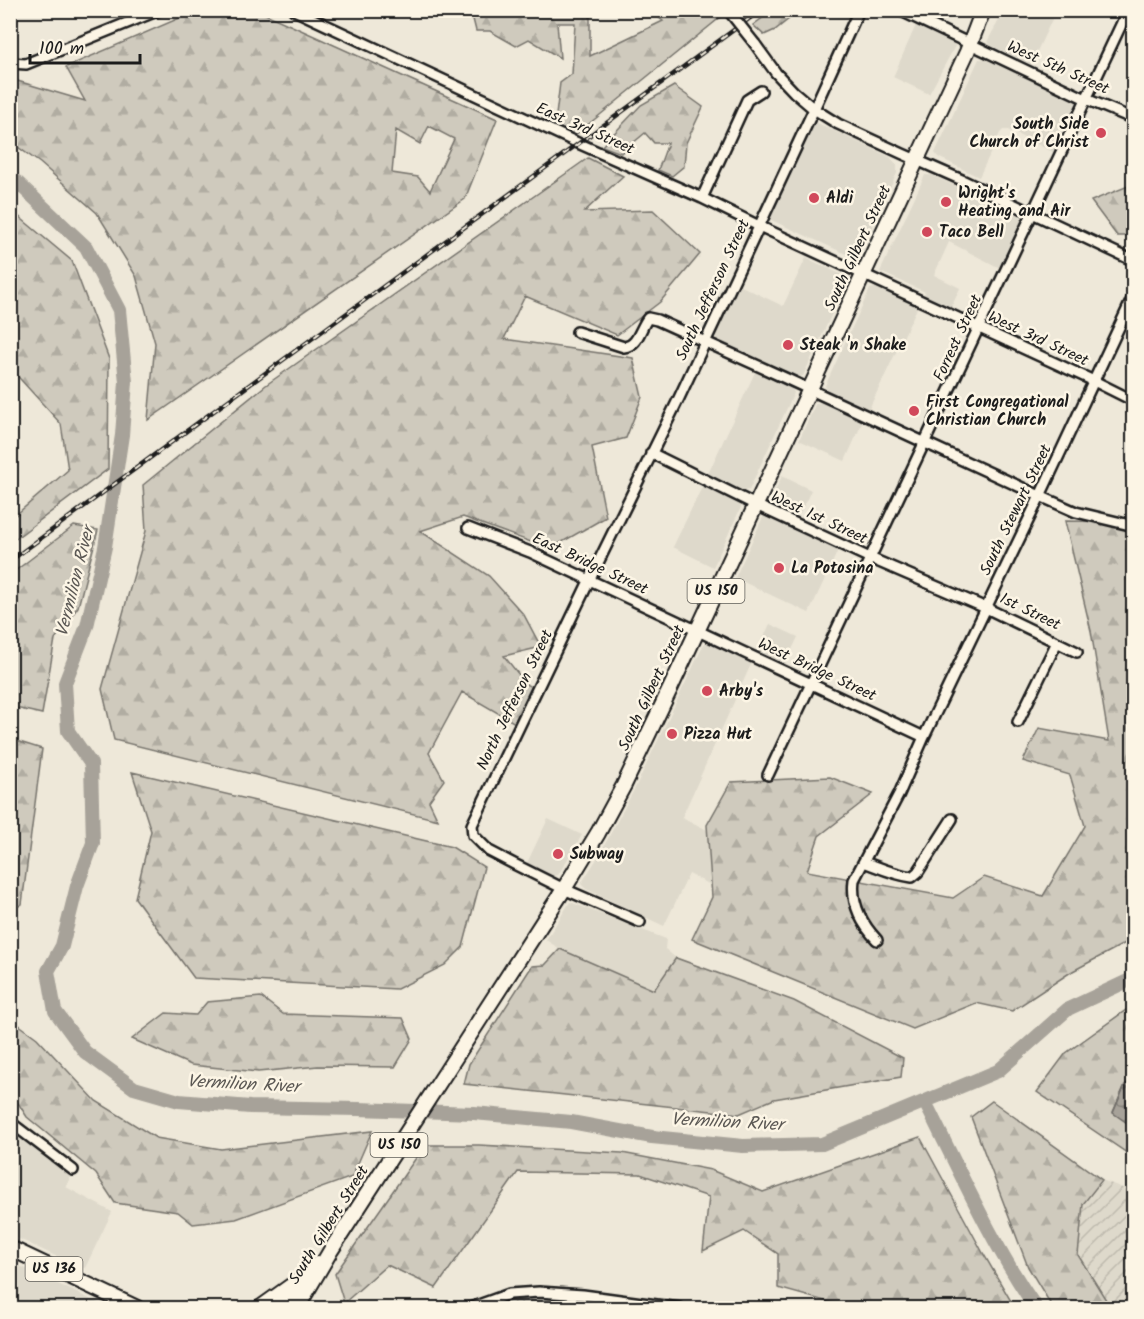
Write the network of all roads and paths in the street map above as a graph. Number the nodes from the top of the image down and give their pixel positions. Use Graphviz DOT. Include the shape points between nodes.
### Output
graph roads {
  1 [pos="159,10"];
  2 [pos="294,10"];
  3 [pos="728,10"];
  4 [pos="859,10"];
  5 [pos="899,10"];
  6 [pos="983,10"];
  7 [pos="990,10"];
  8 [pos="1128,10"];
  9 [pos="970,45"];
  10 [pos="10,63"];
  11 [pos="761,92"];
  12 [pos="1086,99"];
  13 [pos="814,109"];
  14 [pos="1134,119"];
  15 [pos="917,160"];
  16 [pos="702,198"];
  17 [pos="1032,214"];
  18 [pos="759,226"];
  19 [pos="1134,261"];
  20 [pos="864,274"];
  21 [pos="1134,295"];
  22 [pos="979,328"];
  23 [pos="578,332"];
  24 [pos="706,341"];
  25 [pos="1094,381"];
  26 [pos="810,389"];
  27 [pos="1134,401"];
  28 [pos="925,443"];
  29 [pos="651,453"];
  30 [pos="1040,496"];
  31 [pos="756,505"];
  32 [pos="1134,526"];
  33 [pos="468,528"];
  34 [pos="870,558"];
  35 [pos="590,579"];
  36 [pos="986,608"];
  37 [pos="697,630"];
  38 [pos="1057,642"];
  39 [pos="1077,652"];
  40 [pos="811,684"];
  41 [pos="1017,722"];
  42 [pos="924,737"];
  43 [pos="768,775"];
  44 [pos="952,819"];
  45 [pos="864,861"];
  46 [pos="564,889"];
  47 [pos="640,922"];
  48 [pos="877,940"];
  49 [pos="10,1122"];
  50 [pos="73,1170"];
  51 [pos="12,1254"];
  52 [pos="306,1281"];
  53 [pos="137,1308"];
  54 [pos="260,1308"];
  55 [pos="280,1308"];
  56 [pos="297,1308"];
  57 [pos="470,1308"];
  58 [pos="679,1308"];
  1 -- 10 [label="street" via="26,64"];
  2 -- 16 [label="street, East 3rd Street"];
  3 -- 13 [label="street, bridge" via="776,73"];
  4 -- 13 [label="street, South Jefferson Street"];
  5 -- 9 [label="street, West 5th Street"];
  6 -- 9 [label="main road, South Gilbert Street / US 150"];
  7 -- 9 [label="main road, South Gilbert Street / US 150"];
  8 -- 12 [label="street, Forrest Street"];
  9 -- 12 [label="street, West 5th Street"];
  9 -- 15 [label="main road, South Gilbert Street / US 150"];
  11 -- 16 [label="street" via="747,100"];
  12 -- 14 [label="street, West 5th Street"];
  12 -- 17 [label="street, Forrest Street"];
  13 -- 15 [label="street"];
  13 -- 18 [label="street, South Jefferson Street"];
  15 -- 17 [label="street"];
  15 -- 20 [label="main road, South Gilbert Street / US 150"];
  16 -- 18 [label="street, East 3rd Street"];
  17 -- 19 [label="street"];
  17 -- 22 [label="street, Forrest Street"];
  18 -- 20 [label="street, East 3rd Street"];
  18 -- 24 [label="street, South Jefferson Street"];
  20 -- 22 [label="street, West 3rd Street"];
  20 -- 26 [label="main road, South Gilbert Street / US 150"];
  21 -- 25 [label="street, South Stewart Street"];
  22 -- 25 [label="street, West 3rd Street"];
  22 -- 28 [label="street, Forrest Street"];
  23 -- 24 [label="street" via="630,347 648,318"];
  24 -- 26 [label="street"];
  24 -- 29 [label="street, South Jefferson Street"];
  25 -- 27 [label="street, West 3rd Street"];
  25 -- 30 [label="street, South Stewart Street"];
  26 -- 28 [label="street"];
  26 -- 31 [label="main road, South Gilbert Street / US 150"];
  28 -- 30 [label="street"];
  28 -- 34 [label="street, Forrest Street"];
  29 -- 31 [label="street, West 1st Street"];
  29 -- 35 [label="street, South Jefferson Street"];
  30 -- 32 [label="street" via="1076,512"];
  30 -- 36 [label="street, South Stewart Street"];
  31 -- 34 [label="street, West 1st Street"];
  31 -- 37 [label="main road, South Gilbert Street / US 150"];
  33 -- 35 [label="street, East Bridge Street"];
  34 -- 36 [label="street, 1st Street"];
  34 -- 40 [label="street, Forrest Street"];
  35 -- 37 [label="street, East Bridge Street"];
  35 -- 46 [label="street, North Jefferson Street" via="472,825 473,835 489,850"];
  36 -- 38 [label="street, 1st Street"];
  36 -- 42 [label="street, South Stewart Street"];
  37 -- 40 [label="street, West Bridge Street"];
  37 -- 46 [label="main road, South Gilbert Street / US 150" via="624,785"];
  38 -- 39 [label="street, 1st Street"];
  38 -- 41 [label="street"];
  40 -- 42 [label="street, West Bridge Street"];
  40 -- 43 [label="street, Forrest Street"];
  42 -- 45 [label="street, South Stewart Street"];
  44 -- 45 [label="street" via="912,877"];
  45 -- 48 [label="street, South Stewart Street" via="853,891 859,916"];
  46 -- 47 [label="street"];
  46 -- 52 [label="main road, South Gilbert Street / US 150" via="331,1250"];
  49 -- 50 [label="street"];
  51 -- 53 [label="main road, US 136"];
  52 -- 54 [label="main road"];
  52 -- 55 [label="main road" via="294,1301"];
  52 -- 56 [label="main road, South Gilbert Street / US 150"];
  57 -- 58 [label="street" via="509,1294 539,1292"];
}
